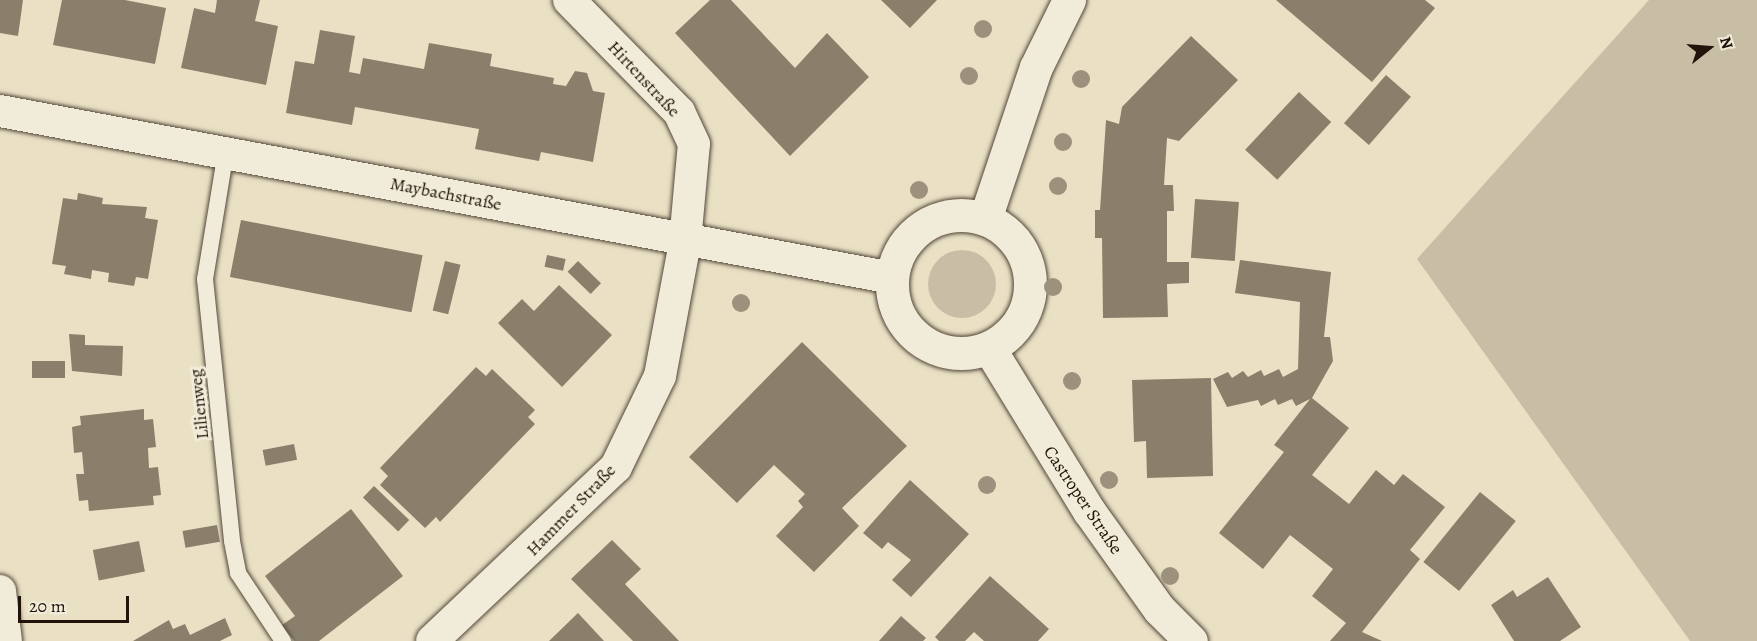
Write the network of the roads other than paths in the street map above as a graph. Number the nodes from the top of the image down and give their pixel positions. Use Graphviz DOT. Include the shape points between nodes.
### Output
graph roads {
  1 [pos="569,0"];
  2 [pos="1069,0"];
  3 [pos="0,111"];
  4 [pos="226,151"];
  5 [pos="986,219"];
  6 [pos="685,242"];
  7 [pos="892,278"];
  8 [pos="989,348"];
  9 [pos="0,591"];
  10 [pos="6,641"];
  11 [pos="283,641"];
  12 [pos="432,641"];
  13 [pos="1191,641"];
  1 -- 6 [label="street, Hirtenstraße" via="679,112 694,144"];
  2 -- 5 [label="main road" via="1036,67"];
  3 -- 4 [label="street, Maybachstraße"];
  4 -- 6 [label="street, Maybachstraße"];
  4 -- 11 [label="lane, Lilienweg" via="204,279 232,541 238,573"];
  5 -- 7 [label="main road" via="954,215 923,225 896,258"];
  5 -- 8 [label="main road" via="1018,244 1031,282 1020,322"];
  6 -- 7 [label="street, Maybachstraße"];
  6 -- 12 [label="street, Hammer Straße" via="660,376 616,467"];
  7 -- 8 [label="main road" via="893,299 913,335 949,353"];
  8 -- 13 [label="main road, Castroper Straße" via="1089,511 1159,609"];
  9 -- 10 [label="street"];
}
